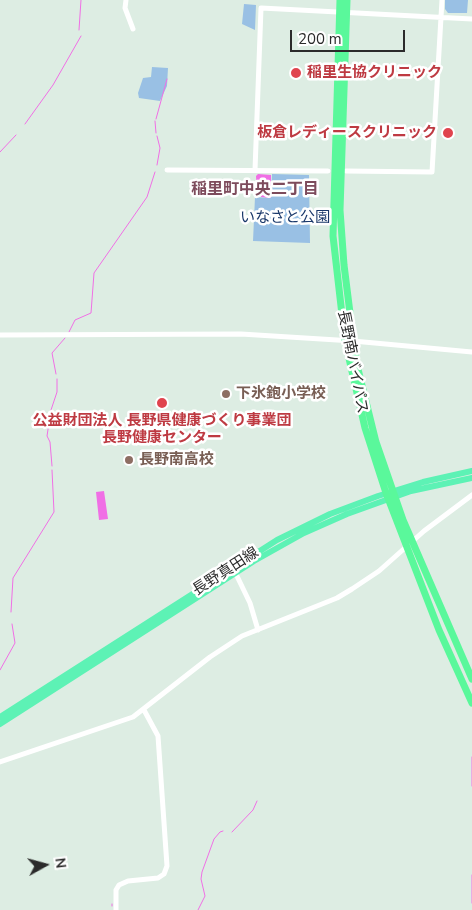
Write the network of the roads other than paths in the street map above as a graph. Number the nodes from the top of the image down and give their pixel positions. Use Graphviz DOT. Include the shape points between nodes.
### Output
graph roads {
  1 [pos="126,0"];
  2 [pos="340,0"];
  3 [pos="347,0"];
  4 [pos="442,0"];
  5 [pos="343,12"];
  6 [pos="441,16"];
  7 [pos="472,18"];
  8 [pos="133,29"];
  9 [pos="167,170"];
  10 [pos="255,170"];
  11 [pos="328,171"];
  12 [pos="346,171"];
  13 [pos="0,335"];
  14 [pos="349,341"];
  15 [pos="472,352"];
  16 [pos="472,471"];
  17 [pos="472,478"];
  18 [pos="390,495"];
  19 [pos="472,495"];
  20 [pos="409,545"];
  21 [pos="234,570"];
  22 [pos="258,630"];
  23 [pos="472,679"];
  24 [pos="472,704"];
  25 [pos="144,710"];
  26 [pos="0,717"];
  27 [pos="0,724"];
  28 [pos="0,762"];
  29 [pos="116,910"];
  1 -- 8 [label="street" via="125,8"];
  2 -- 5 [label="highway, 長野南バイパス"];
  3 -- 5 [label="highway, 長野南バイパス"];
  4 -- 6 [label="street"];
  5 -- 6 [label="street"];
  5 -- 10 [label="street" via="260,8"];
  5 -- 14 [label="highway, 長野南バイパス" via="340,210"];
  6 -- 7 [label="street"];
  6 -- 12 [label="street" via="432,172"];
  9 -- 10 [label="street"];
  10 -- 11 [label="street"];
  13 -- 14 [label="street" via="241,334"];
  14 -- 15 [label="street"];
  14 -- 18 [label="highway, 長野南バイパス"];
  16 -- 18 [label="main road, 長野真田線" via="422,482"];
  17 -- 18 [label="main road, 長野真田線"];
  18 -- 20 [label="highway, 長野南バイパス"];
  18 -- 21 [label="main road, 長野真田線" via="333,519"];
  19 -- 20 [label="street"];
  20 -- 22 [label="street" via="378,571 337,598"];
  20 -- 23 [label="highway, 長野南バイパス"];
  20 -- 24 [label="highway, 長野南バイパス" via="439,630"];
  21 -- 22 [label="street"];
  21 -- 26 [label="main road, 長野真田線"];
  21 -- 27 [label="main road, 長野真田線"];
  22 -- 25 [label="street" via="242,636 210,657"];
  25 -- 28 [label="street" via="116,724"];
  25 -- 29 [label="street" via="158,736 167,866 158,878 119,885"];
}
